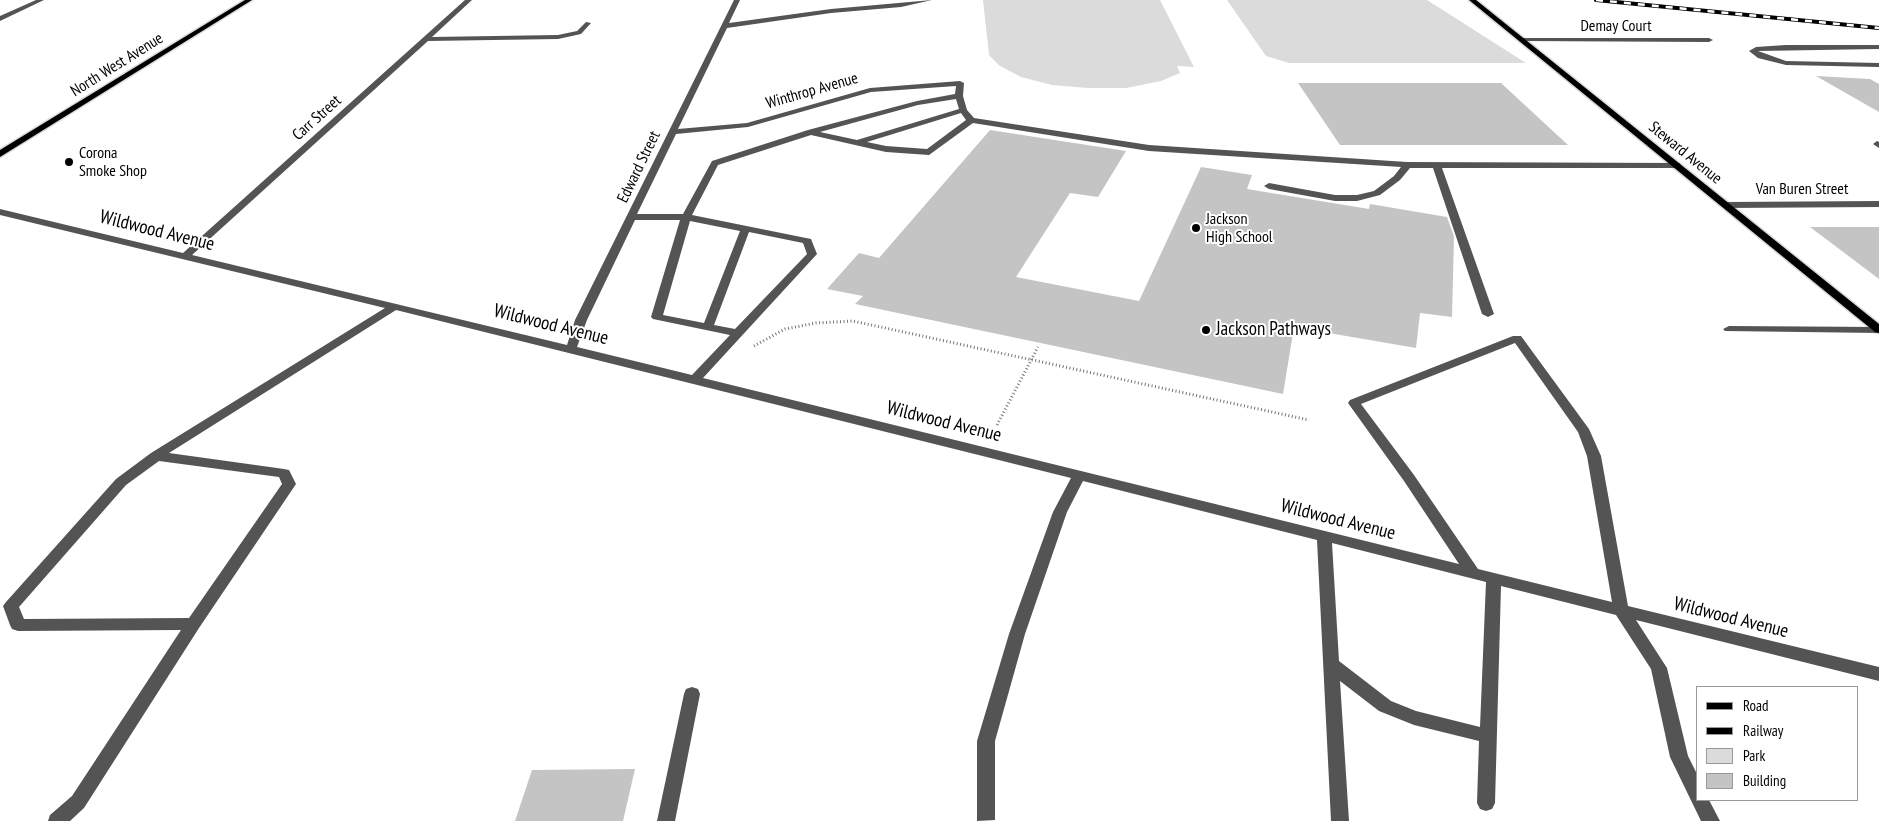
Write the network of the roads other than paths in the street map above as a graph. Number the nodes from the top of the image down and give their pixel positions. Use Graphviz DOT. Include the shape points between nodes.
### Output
graph roads {
  1 [pos="41,0"];
  2 [pos="249,0"];
  3 [pos="469,0"];
  4 [pos="737,0"];
  5 [pos="930,0"];
  6 [pos="1472,0"];
  7 [pos="0,19"];
  8 [pos="588,23"];
  9 [pos="724,26"];
  10 [pos="426,39"];
  11 [pos="1523,40"];
  12 [pos="1709,40"];
  13 [pos="1879,47"];
  14 [pos="1879,65"];
  15 [pos="959,96"];
  16 [pos="962,110"];
  17 [pos="971,120"];
  18 [pos="673,132"];
  19 [pos="811,132"];
  20 [pos="859,142"];
  21 [pos="0,154"];
  22 [pos="1407,165"];
  23 [pos="1437,165"];
  24 [pos="1677,165"];
  25 [pos="1269,186"];
  26 [pos="1726,205"];
  27 [pos="1878,205"];
  28 [pos="0,212"];
  29 [pos="686,216"];
  30 [pos="631,217"];
  31 [pos="746,228"];
  32 [pos="184,257"];
  33 [pos="393,307"];
  34 [pos="1488,314"];
  35 [pos="708,328"];
  36 [pos="1729,330"];
  37 [pos="1879,330"];
  38 [pos="736,333"];
  39 [pos="571,349"];
  40 [pos="694,380"];
  41 [pos="156,456"];
  42 [pos="1079,475"];
  43 [pos="1324,536"];
  44 [pos="1473,573"];
  45 [pos="1494,578"];
  46 [pos="1621,610"];
  47 [pos="193,624"];
  48 [pos="1331,664"];
  49 [pos="1879,674"];
  50 [pos="692,694"];
  51 [pos="1488,736"];
  52 [pos="1696,791"];
  53 [pos="1701,801"];
  54 [pos="1486,803"];
  55 [pos="986,820"];
  56 [pos="57,821"];
  57 [pos="666,821"];
  58 [pos="1340,821"];
  59 [pos="1711,821"];
  1 -- 7 [label="street"];
  2 -- 21 [label="main road, North West Avenue"];
  3 -- 10 [label="street, Carr Street"];
  4 -- 9 [label="street, Edward Street"];
  5 -- 9 [label="street"];
  6 -- 11 [label="main road, Steward Avenue"];
  8 -- 10 [label="street" via="579,33 558,37"];
  9 -- 18 [label="street, Edward Street"];
  10 -- 32 [label="street, Carr Street"];
  11 -- 12 [label="street, Demay Court"];
  11 -- 24 [label="main road, Steward Avenue"];
  13 -- 14 [label="street" via="1786,47 1753,51 1786,64"];
  15 -- 16 [label="street"];
  15 -- 18 [label="street, Winthrop Avenue" via="960,83 892,87 870,90 748,125"];
  15 -- 19 [label="street" via="917,102"];
  16 -- 17 [label="street"];
  16 -- 20 [label="street"];
  17 -- 20 [label="street" via="929,152 886,149"];
  17 -- 22 [label="street" via="1150,148"];
  18 -- 30 [label="street, Edward Street"];
  19 -- 20 [label="street"];
  19 -- 29 [label="street" via="715,163"];
  22 -- 23 [label="street"];
  22 -- 25 [label="street" via="1397,178 1377,193 1357,198 1335,198"];
  23 -- 24 [label="street"];
  23 -- 34 [label="street"];
  24 -- 26 [label="main road, Steward Avenue"];
  26 -- 27 [label="street, Van Buren Street"];
  26 -- 37 [label="main road, Steward Avenue"];
  28 -- 32 [label="street, Wildwood Avenue"];
  29 -- 30 [label="street"];
  29 -- 31 [label="street"];
  29 -- 35 [label="street" via="657,317"];
  30 -- 39 [label="street, Edward Street" via="581,320"];
  31 -- 35 [label="street"];
  31 -- 38 [label="street" via="807,241 812,254"];
  32 -- 33 [label="street, Wildwood Avenue"];
  33 -- 39 [label="street, Wildwood Avenue"];
  33 -- 41 [label="street"];
  35 -- 38 [label="street"];
  36 -- 37 [label="street"];
  38 -- 40 [label="street"];
  39 -- 40 [label="street, Wildwood Avenue"];
  40 -- 42 [label="street, Wildwood Avenue"];
  41 -- 47 [label="street" via="284,473 289,484"];
  41 -- 47 [label="street" via="121,482 11,606 18,625"];
  42 -- 43 [label="street, Wildwood Avenue"];
  42 -- 55 [label="street" via="1060,512 1017,634 986,741"];
  43 -- 44 [label="street, Wildwood Avenue"];
  43 -- 48 [label="street"];
  44 -- 45 [label="street, Wildwood Avenue"];
  44 -- 46 [label="street" via="1354,403 1517,338 1584,432 1594,456"];
  45 -- 46 [label="street, Wildwood Avenue"];
  45 -- 51 [label="street"];
  46 -- 49 [label="street, Wildwood Avenue"];
  46 -- 52 [label="street" via="1659,668 1679,756"];
  47 -- 56 [label="street" via="78,802"];
  48 -- 51 [label="street" via="1385,706 1414,718"];
  48 -- 58 [label="street"];
  50 -- 57 [label="street"];
  51 -- 54 [label="street"];
  53 -- 59 [label="street"];
}
